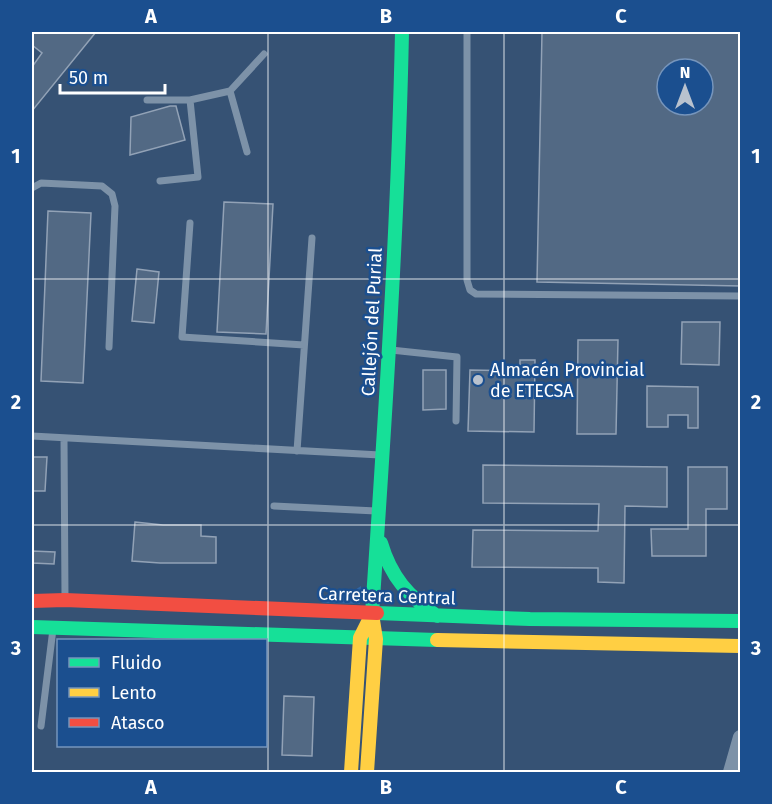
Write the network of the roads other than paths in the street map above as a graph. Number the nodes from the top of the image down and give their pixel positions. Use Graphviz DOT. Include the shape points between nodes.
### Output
graph roads {
  1 [pos="402,32"];
  2 [pos="467,32"];
  3 [pos="264,54"];
  4 [pos="230,91"];
  5 [pos="147,100"];
  6 [pos="189,100"];
  7 [pos="246,152"];
  8 [pos="160,181"];
  9 [pos="32,188"];
  10 [pos="189,223"];
  11 [pos="312,238"];
  12 [pos="741,296"];
  13 [pos="304,345"];
  14 [pos="109,347"];
  15 [pos="389,350"];
  16 [pos="456,421"];
  17 [pos="32,436"];
  18 [pos="64,438"];
  19 [pos="297,451"];
  20 [pos="383,456"];
  21 [pos="274,506"];
  22 [pos="379,512"];
  23 [pos="378,532"];
  24 [pos="65,600"];
  25 [pos="32,601"];
  26 [pos="372,614"];
  27 [pos="437,616"];
  28 [pos="741,621"];
  29 [pos="32,627"];
  30 [pos="53,627"];
  31 [pos="360,638"];
  32 [pos="376,639"];
  33 [pos="741,646"];
  34 [pos="41,726"];
  35 [pos="741,737"];
  36 [pos="351,772"];
  37 [pos="367,772"];
  38 [pos="730,772"];
  1 -- 15 [label="main road, Callejón del Purial"];
  2 -- 12 [label="lane" via="466,280 470,290 476,294"];
  3 -- 4 [label="lane"];
  4 -- 6 [label="lane"];
  4 -- 7 [label="lane"];
  5 -- 6 [label="lane"];
  6 -- 8 [label="lane" via="198,177"];
  9 -- 14 [label="lane" via="41,183 102,186 112,194 115,206"];
  10 -- 13 [label="lane" via="182,337"];
  11 -- 13 [label="lane"];
  13 -- 19 [label="lane"];
  15 -- 16 [label="lane" via="457,357"];
  15 -- 20 [label="main road, Callejón del Purial"];
  17 -- 18 [label="lane"];
  18 -- 19 [label="lane"];
  18 -- 24 [label="lane"];
  19 -- 20 [label="lane"];
  20 -- 22 [label="main road, Callejón del Purial"];
  21 -- 22 [label="lane"];
  22 -- 23 [label="main road, Callejón del Purial"];
  23 -- 26 [label="main road, Callejón del Purial"];
  23 -- 27 [label="main road" via="384,556 398,582 418,604"];
  24 -- 25 [label="main road, Carretera Central"];
  24 -- 26 [label="main road, Carretera Central"];
  24 -- 30 [label="main road"];
  26 -- 27 [label="main road, Carretera Central"];
  26 -- 31 [label="main road"];
  26 -- 32 [label="main road"];
  27 -- 28 [label="main road, Carretera Central"];
  29 -- 30 [label="main road"];
  30 -- 31 [label="main road"];
  30 -- 34 [label="lane"];
  31 -- 32 [label="main road"];
  31 -- 36 [label="main road"];
  32 -- 33 [label="main road"];
  32 -- 37 [label="main road"];
  35 -- 38 [label="street"];
}
